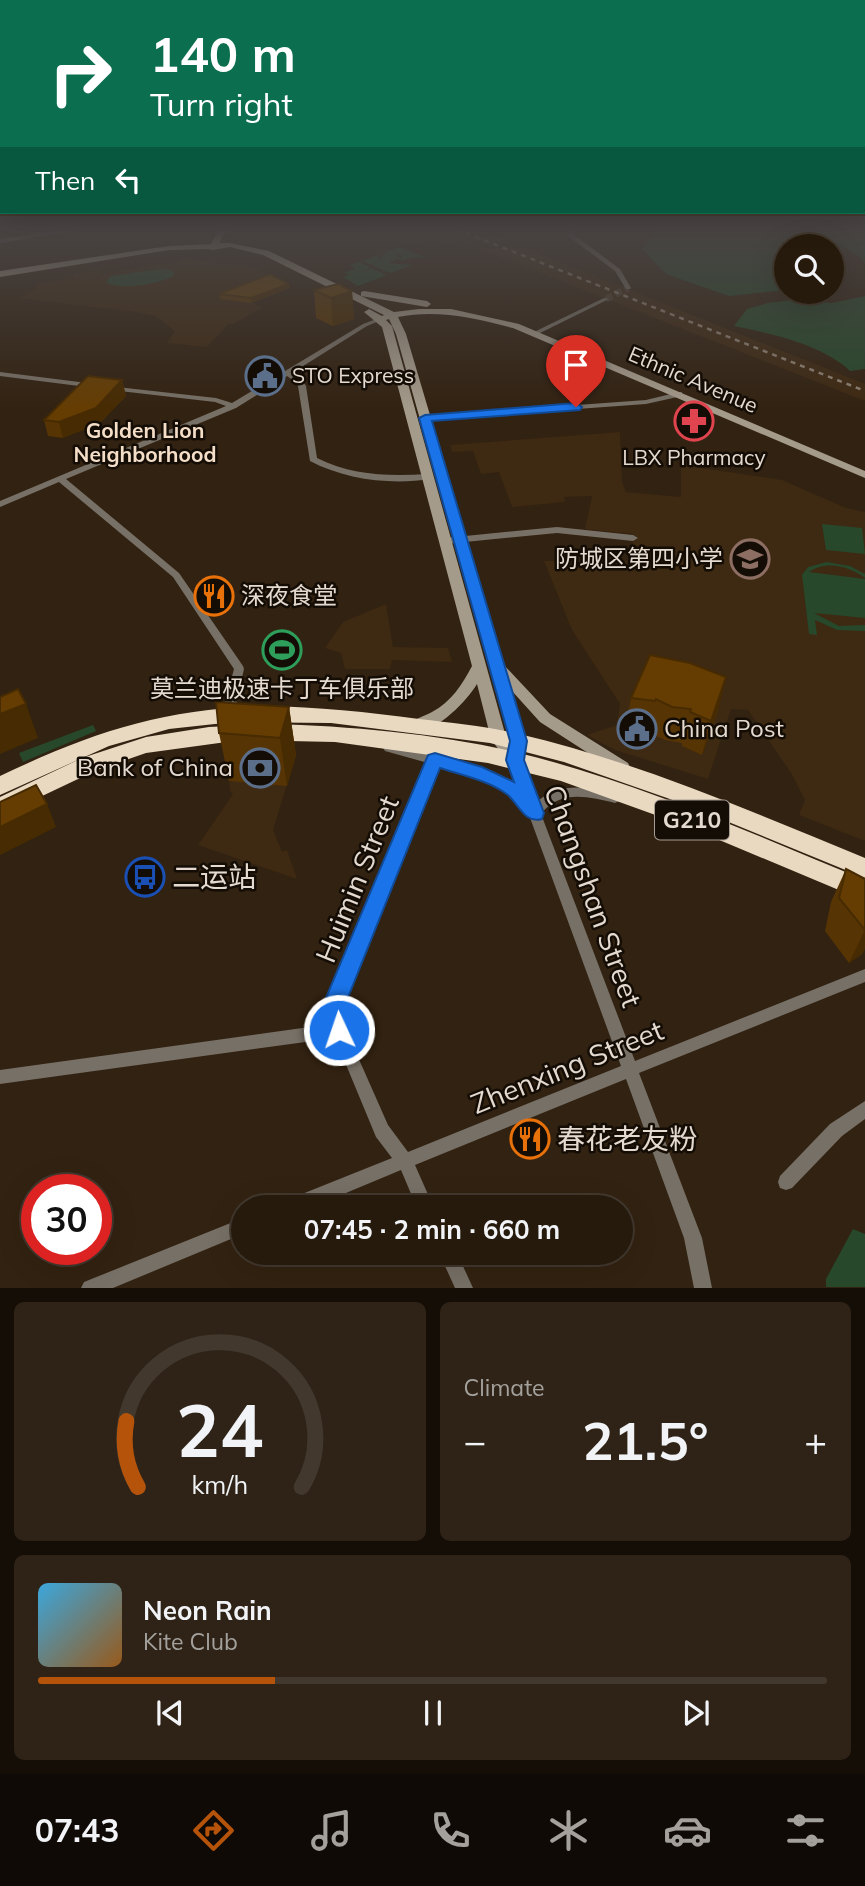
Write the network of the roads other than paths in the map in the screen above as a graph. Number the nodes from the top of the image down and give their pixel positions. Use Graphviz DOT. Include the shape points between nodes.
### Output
graph roads {
  1 [pos="327,289"];
  2 [pos="341,289"];
  3 [pos="606,299"];
  4 [pos="473,315"];
  5 [pos="387,317"];
  6 [pos="407,328"];
  7 [pos="536,333"];
  8 [pos="0,374"];
  9 [pos="288,374"];
  10 [pos="679,394"];
  11 [pos="233,406"];
  12 [pos="425,418"];
  13 [pos="865,475"];
  14 [pos="428,477"];
  15 [pos="60,480"];
  16 [pos="0,504"];
  17 [pos="633,538"];
  18 [pos="460,539"];
  19 [pos="445,541"];
  20 [pos="496,664"];
  21 [pos="480,666"];
  22 [pos="228,713"];
  23 [pos="415,726"];
  24 [pos="335,733"];
  25 [pos="511,747"];
  26 [pos="435,760"];
  27 [pos="648,782"];
  28 [pos="0,786"];
  29 [pos="0,807"];
  30 [pos="665,809"];
  31 [pos="535,813"];
  32 [pos="865,867"];
  33 [pos="865,891"];
  34 [pos="865,975"];
  35 [pos="339,1030"];
  36 [pos="630,1070"];
  37 [pos="0,1077"];
  38 [pos="865,1109"];
  39 [pos="405,1161"];
  40 [pos="786,1182"];
  41 [pos="320,1195"];
  42 [pos="420,1195"];
  43 [pos="231,1231"];
  44 [pos="454,1265"];
  45 [pos="90,1287"];
  46 [pos="464,1287"];
  47 [pos="702,1287"];
  1 -- 5 [label="main road"];
  2 -- 4 [label="main road"];
  2 -- 5 [label="main road"];
  3 -- 7 [label="street"];
  4 -- 5 [label="main road, Ethnic Avenue" via="414,311"];
  4 -- 6 [label="main road" via="438,316"];
  4 -- 7 [label="main road, Ethnic Avenue"];
  5 -- 6 [label="main road"];
  5 -- 9 [label="street" via="365,325"];
  5 -- 14 [label="main road"];
  6 -- 12 [label="main road"];
  7 -- 10 [label="main road, Ethnic Avenue"];
  8 -- 11 [label="street" via="216,400"];
  9 -- 11 [label="street"];
  9 -- 14 [label="street" via="302,386 313,459 328,468 367,477"];
  10 -- 12 [label="street" via="646,402"];
  10 -- 13 [label="main road, Ethnic Avenue"];
  11 -- 15 [label="street"];
  12 -- 18 [label="main road"];
  14 -- 19 [label="main road"];
  15 -- 16 [label="street"];
  15 -- 22 [label="street" via="176,575 239,669"];
  17 -- 18 [label="street" via="557,530"];
  18 -- 19 [label="street"];
  18 -- 20 [label="main road"];
  19 -- 21 [label="main road"];
  20 -- 25 [label="main road"];
  20 -- 27 [label="main road" via="545,718"];
  21 -- 23 [label="main road" via="456,705"];
  21 -- 25 [label="main road"];
  22 -- 23 [label="highway, G210" via="340,715"];
  22 -- 28 [label="highway, G210" via="137,729 74,751"];
  23 -- 25 [label="highway, G210"];
  24 -- 25 [label="highway, G210"];
  24 -- 26 [label="street"];
  24 -- 29 [label="highway, G210" via="227,731 144,745 83,767"];
  25 -- 27 [label="highway, G210"];
  25 -- 30 [label="highway, G210" via="579,779"];
  25 -- 31 [label="street, Changshan Street"];
  26 -- 31 [label="street" via="475,771 514,790"];
  26 -- 35 [label="street, Huimin Street" via="336,1000"];
  27 -- 32 [label="highway, G210"];
  30 -- 31 [label="street" via="594,794 555,793"];
  30 -- 33 [label="highway, G210"];
  31 -- 36 [label="street, Changshan Street"];
  34 -- 36 [label="street, Zhenxing Street"];
  35 -- 37 [label="street"];
  35 -- 39 [label="street, Huimin Street" via="382,1131"];
  36 -- 39 [label="street, Zhenxing Street"];
  36 -- 47 [label="street, Changshan Street" via="692,1238"];
  38 -- 40 [label="street" via="836,1129"];
  39 -- 41 [label="street, Zhenxing Street"];
  39 -- 42 [label="street, Huimin Street"];
  43 -- 45 [label="street"];
  44 -- 46 [label="street"];
}
